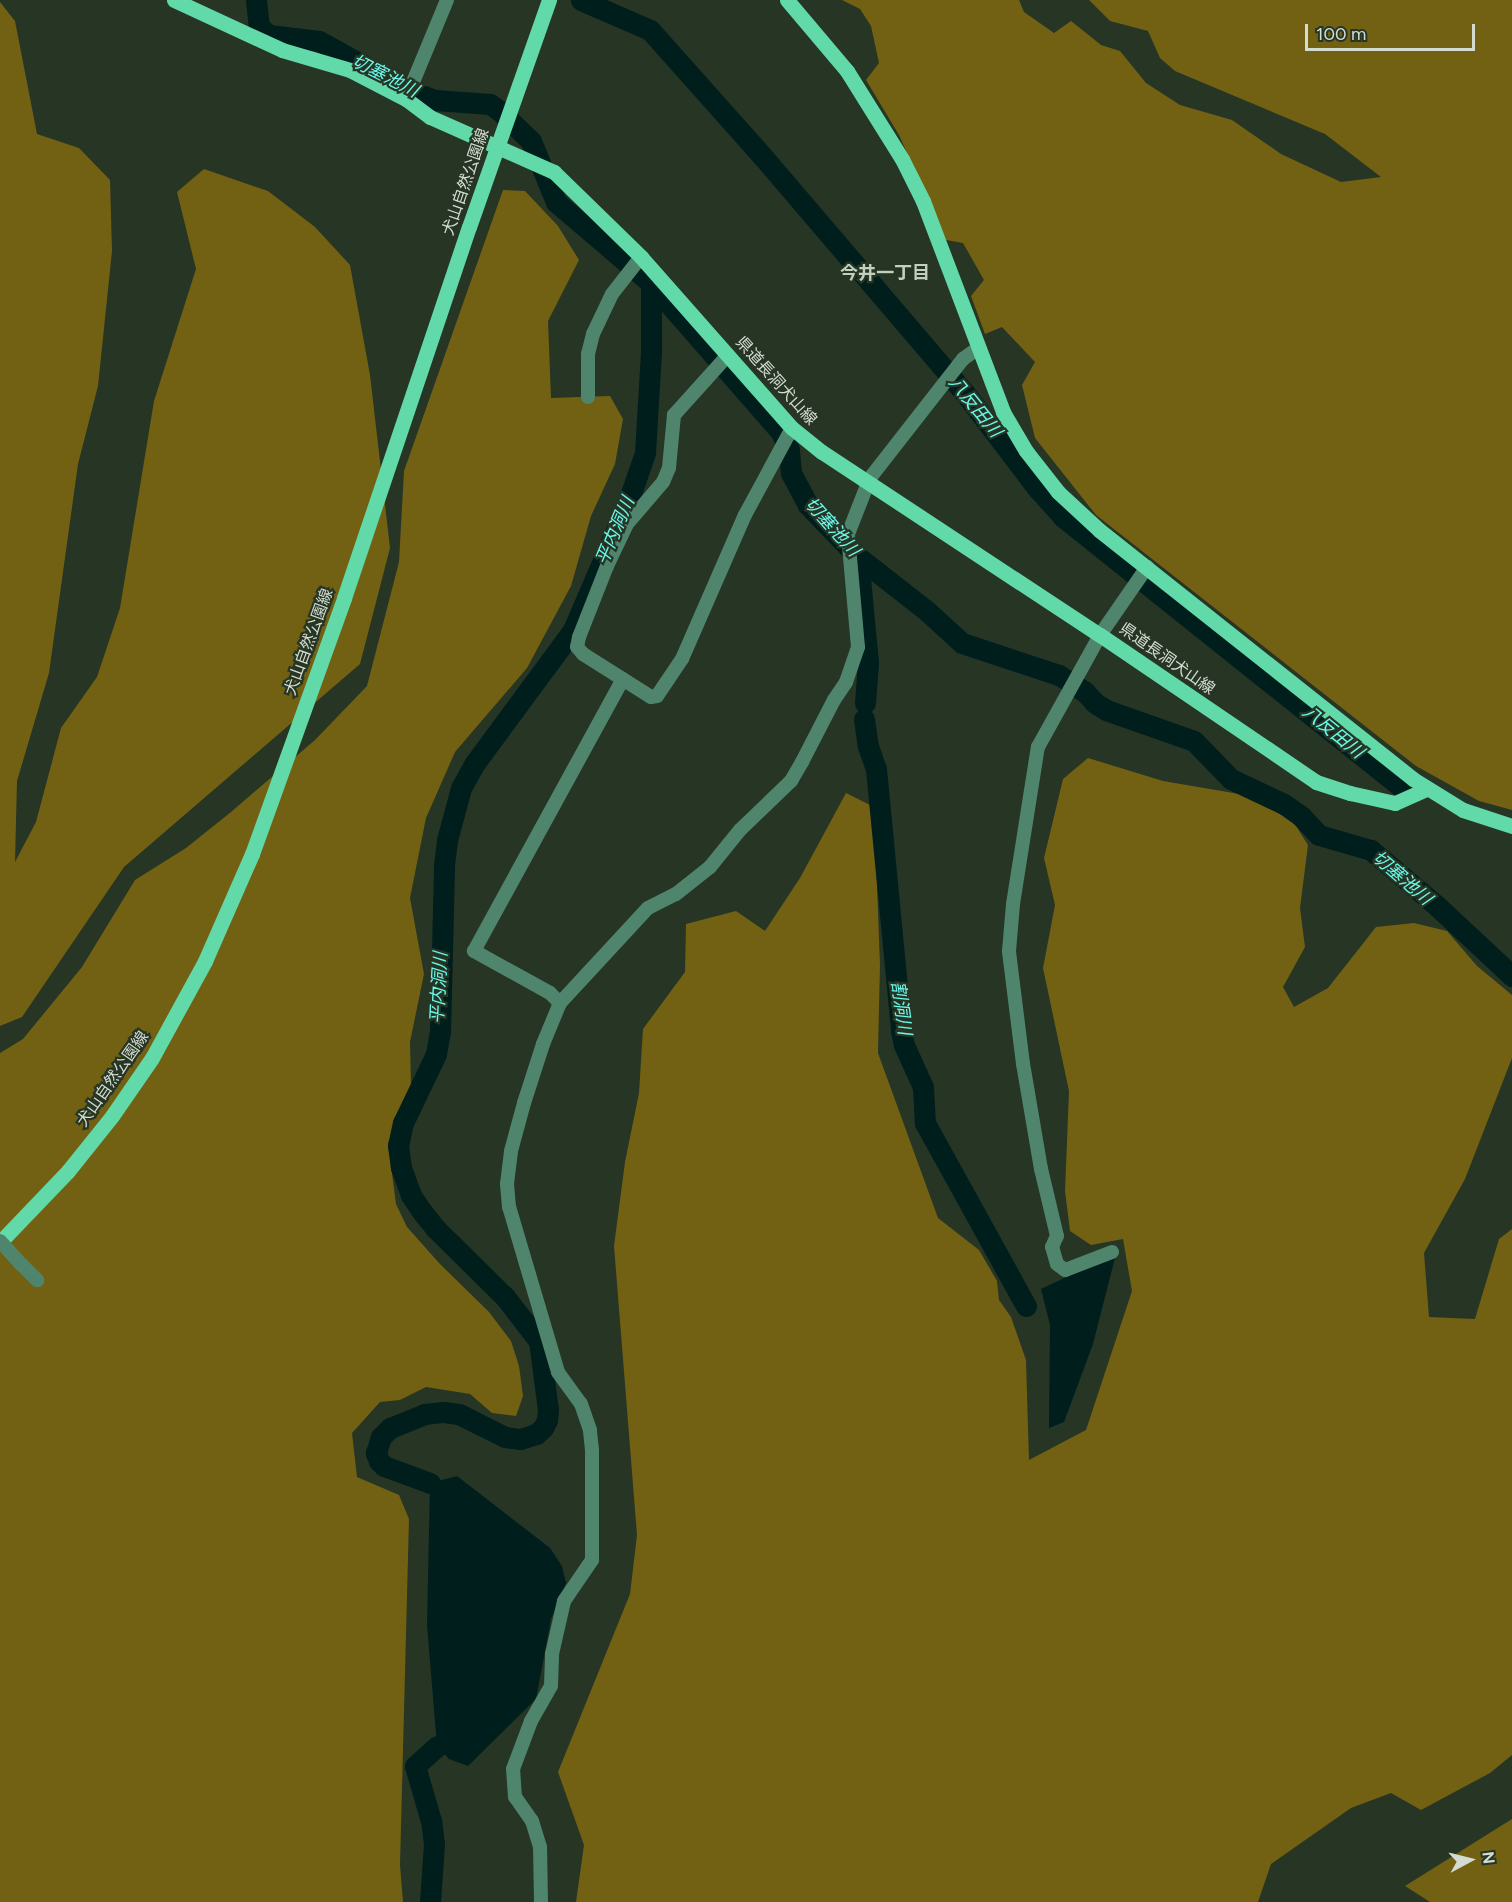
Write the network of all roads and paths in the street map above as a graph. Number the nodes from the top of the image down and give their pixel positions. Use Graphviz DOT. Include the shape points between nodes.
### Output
graph roads {
  1 [pos="174,0"];
  2 [pos="447,0"];
  3 [pos="549,0"];
  4 [pos="787,0"];
  5 [pos="406,99"];
  6 [pos="641,257"];
  7 [pos="978,348"];
  8 [pos="723,360"];
  9 [pos="588,397"];
  10 [pos="792,428"];
  11 [pos="869,483"];
  12 [pos="1146,568"];
  13 [pos="1100,635"];
  14 [pos="623,679"];
  15 [pos="1427,789"];
  16 [pos="1512,826"];
  17 [pos="560,1003"];
  18 [pos="0,1241"];
  19 [pos="1112,1252"];
  20 [pos="37,1280"];
  21 [pos="541,1902"];
  1 -- 5 [label="main road, 県道長洞犬山線" via="282,50 350,70"];
  2 -- 5 [label="street"];
  3 -- 18 [label="main road, 犬山自然公園線, bridge" via="252,854 204,961 152,1058 68,1171"];
  4 -- 7 [label="main road" via="847,71 902,159 930,219"];
  5 -- 6 [label="main road, 県道長洞犬山線" via="430,117 554,172"];
  6 -- 8 [label="main road, 県道長洞犬山線"];
  6 -- 9 [label="street" via="612,294 593,334 588,354"];
  7 -- 11 [label="street" via="963,359"];
  7 -- 12 [label="main road" via="1003,412 1037,468 1077,510"];
  8 -- 10 [label="main road, 県道長洞犬山線"];
  8 -- 14 [label="street" via="674,415 669,468 663,482 627,524 579,637 577,647 583,654"];
  10 -- 11 [label="main road, 県道長洞犬山線"];
  10 -- 14 [label="street" via="745,515 682,659 657,696 651,697"];
  11 -- 13 [label="main road, 県道長洞犬山線"];
  11 -- 17 [label="street" via="848,534 858,647 846,682 790,781 693,883 648,908"];
  12 -- 13 [label="street"];
  12 -- 15 [label="main road"];
  13 -- 15 [label="main road, 県道長洞犬山線" via="1316,782 1395,803"];
  13 -- 19 [label="street" via="1038,747 1009,951 1023,1064 1057,1236 1052,1248 1057,1264 1065,1270"];
  14 -- 17 [label="street" via="474,951 550,993"];
  15 -- 16 [label="main road" via="1463,810"];
  17 -- 21 [label="street" via="524,1103 507,1184 510,1207 558,1372 581,1404 592,1450 592,1560 564,1601 552,1654 551,1686 527,1728 513,1769 515,1797 532,1821 540,1847"];
  18 -- 20 [label="street, bridge"];
}
